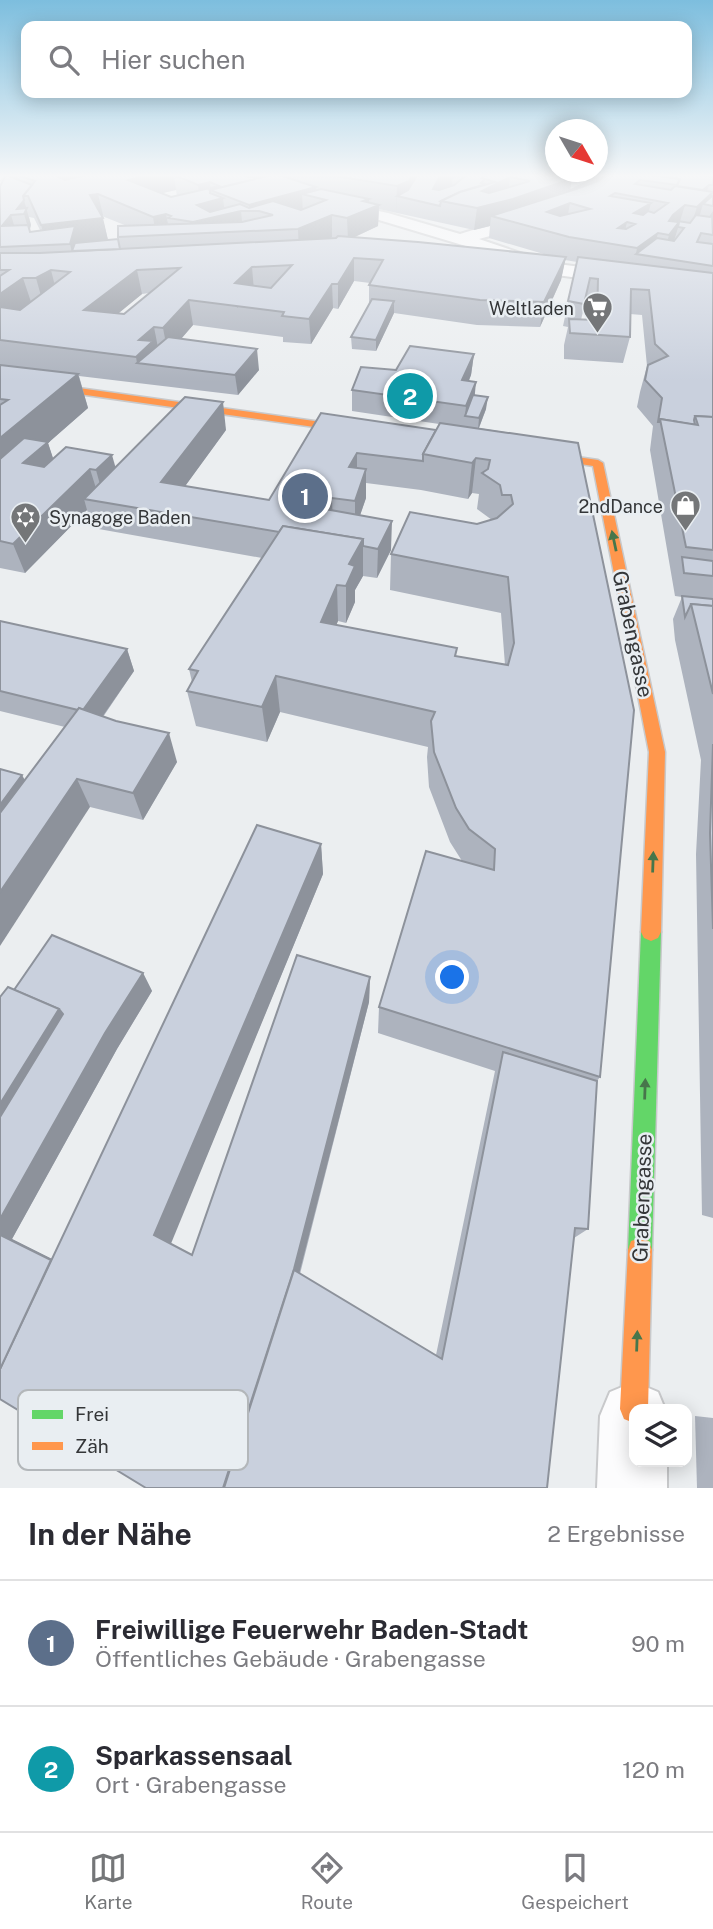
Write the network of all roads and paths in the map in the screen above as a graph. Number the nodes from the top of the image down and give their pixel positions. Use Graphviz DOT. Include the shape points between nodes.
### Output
graph roads {
  1 [pos="475,243"];
  2 [pos="473,261"];
  3 [pos="555,268"];
  4 [pos="713,290"];
  5 [pos="0,380"];
  6 [pos="385,434"];
  7 [pos="516,452"];
  8 [pos="635,1404"];
  9 [pos="633,1467"];
  10 [pos="632,1488"];
  1 -- 3 [label="street"];
  2 -- 3 [label="street"];
  3 -- 4 [label="street"];
  5 -- 6 [label="street"];
  8 -- 7 [label="street, Grabengasse, one-way" via="657,752 598,463"];
  9 -- 10 [label="street"];
}
